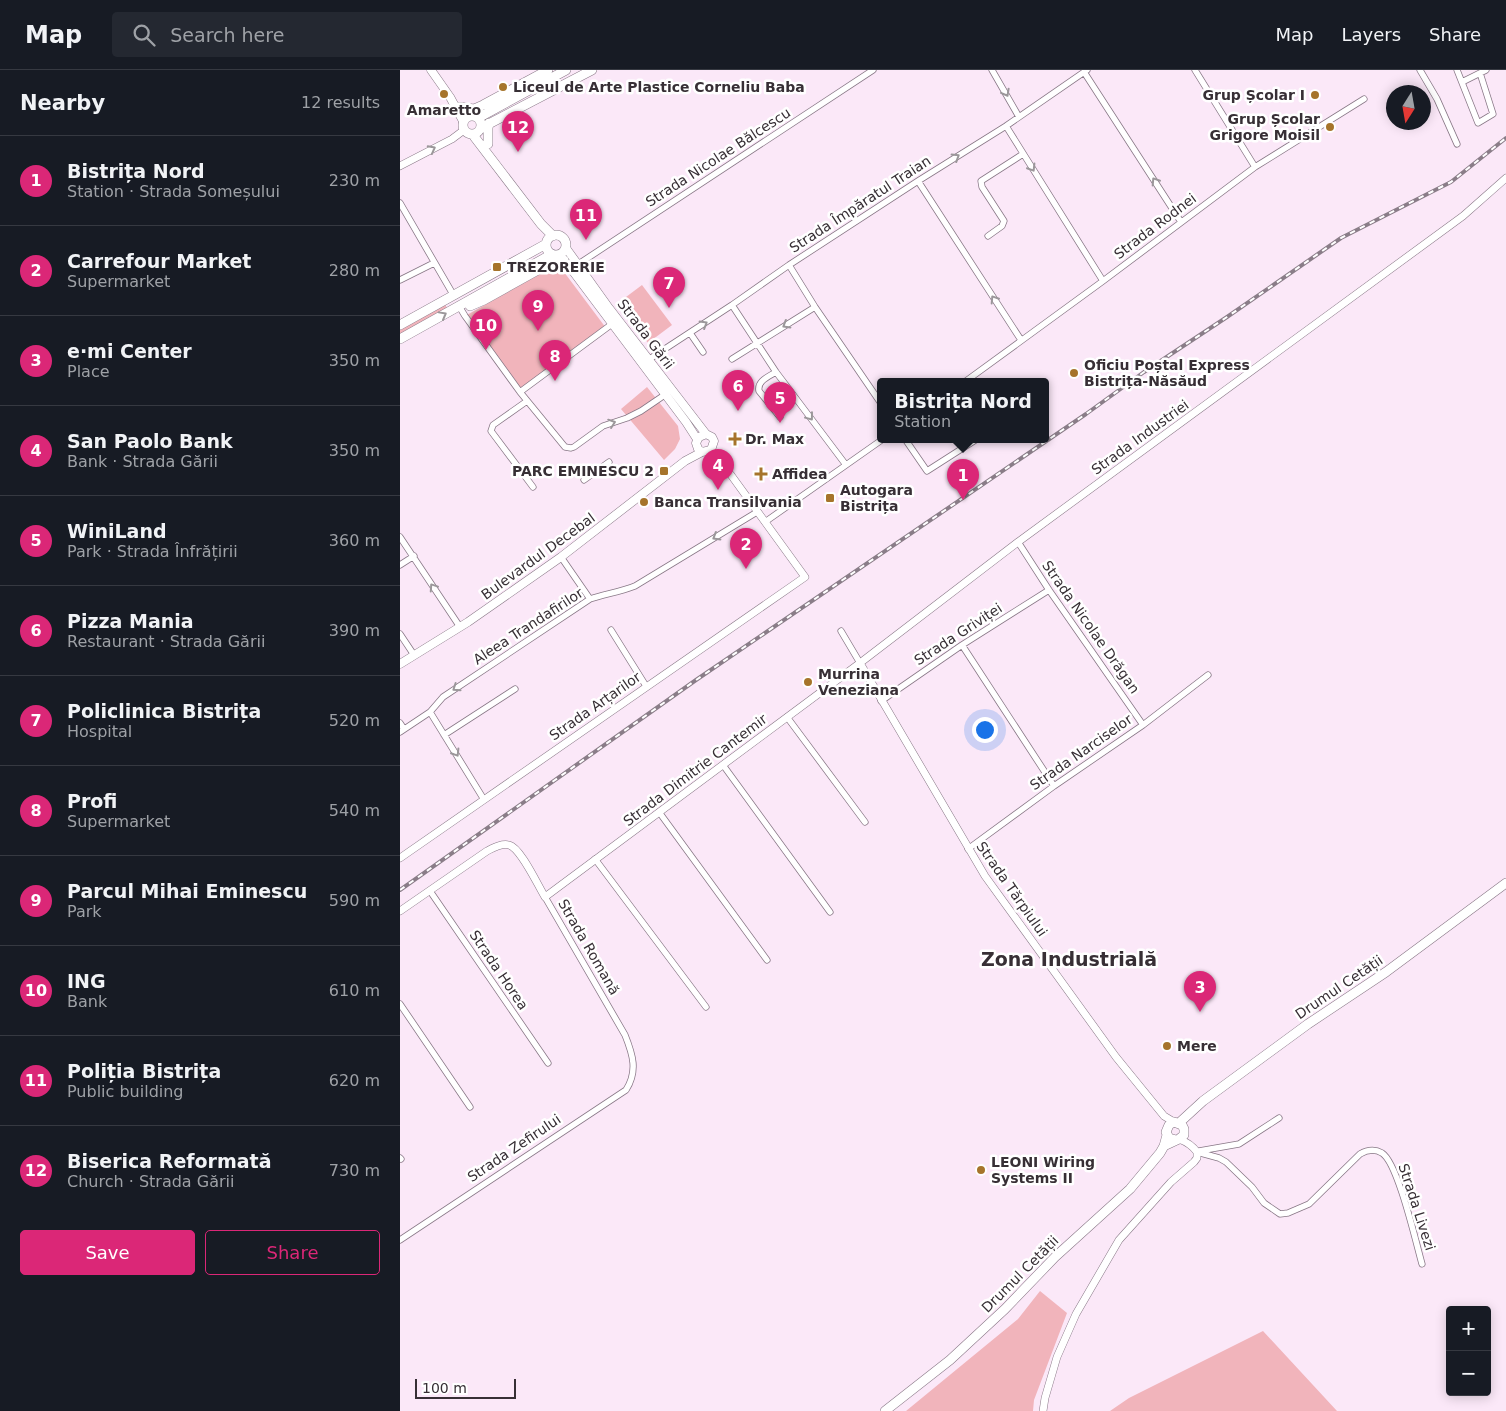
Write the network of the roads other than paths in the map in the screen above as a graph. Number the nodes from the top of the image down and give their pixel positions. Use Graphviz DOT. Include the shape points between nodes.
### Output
graph roads {
  1 [pos="431,70"];
  2 [pos="548,70"];
  3 [pos="566,70"];
  4 [pos="592,70"];
  5 [pos="873,70"];
  6 [pos="992,70"];
  7 [pos="1195,70"];
  8 [pos="1420,70"];
  9 [pos="1457,70"];
  10 [pos="1486,70"];
  11 [pos="1085,71"];
  12 [pos="1480,73"];
  13 [pos="1462,82"];
  14 [pos="1364,99"];
  15 [pos="456,104"];
  16 [pos="1019,117"];
  17 [pos="466,118"];
  18 [pos="478,118"];
  19 [pos="1006,126"];
  20 [pos="481,128"];
  21 [pos="464,130"];
  22 [pos="1457,144"];
  23 [pos="1023,154"];
  24 [pos="492,157"];
  25 [pos="400,166"];
  26 [pos="1256,167"];
  27 [pos="1506,178"];
  28 [pos="918,181"];
  29 [pos="400,203"];
  30 [pos="1181,222"];
  31 [pos="988,236"];
  32 [pos="549,240"];
  33 [pos="566,248"];
  34 [pos="558,256"];
  35 [pos="434,262"];
  36 [pos="790,264"];
  37 [pos="577,266"];
  38 [pos="400,280"];
  39 [pos="1103,281"];
  40 [pos="454,296"];
  41 [pos="732,305"];
  42 [pos="459,306"];
  43 [pos="815,307"];
  44 [pos="612,324"];
  45 [pos="400,325"];
  46 [pos="690,333"];
  47 [pos="400,339"];
  48 [pos="1021,340"];
  49 [pos="757,342"];
  50 [pos="703,352"];
  51 [pos="648,360"];
  52 [pos="732,360"];
  53 [pos="776,372"];
  54 [pos="970,378"];
  55 [pos="520,392"];
  56 [pos="666,394"];
  57 [pos="877,398"];
  58 [pos="527,401"];
  59 [pos="780,417"];
  60 [pos="706,434"];
  61 [pos="877,443"];
  62 [pos="908,443"];
  63 [pos="970,443"];
  64 [pos="714,445"];
  65 [pos="701,447"];
  66 [pos="609,462"];
  67 [pos="846,465"];
  68 [pos="723,466"];
  69 [pos="584,480"];
  70 [pos="533,487"];
  71 [pos="757,512"];
  72 [pos="765,522"];
  73 [pos="400,537"];
  74 [pos="1018,542"];
  75 [pos="414,556"];
  76 [pos="560,557"];
  77 [pos="400,565"];
  78 [pos="805,577"];
  79 [pos="1049,590"];
  80 [pos="590,598"];
  81 [pos="460,627"];
  82 [pos="611,630"];
  83 [pos="840,631"];
  84 [pos="400,634"];
  85 [pos="962,645"];
  86 [pos="414,655"];
  87 [pos="860,663"];
  88 [pos="400,664"];
  89 [pos="1208,675"];
  90 [pos="646,686"];
  91 [pos="515,689"];
  92 [pos="882,701"];
  93 [pos="430,712"];
  94 [pos="787,717"];
  95 [pos="400,723"];
  96 [pos="1143,725"];
  97 [pos="402,730"];
  98 [pos="444,735"];
  99 [pos="723,765"];
  100 [pos="1054,786"];
  101 [pos="483,798"];
  102 [pos="659,812"];
  103 [pos="864,822"];
  104 [pos="968,849"];
  105 [pos="400,858"];
  106 [pos="596,859"];
  107 [pos="1506,883"];
  108 [pos="430,891"];
  109 [pos="545,897"];
  110 [pos="400,911"];
  111 [pos="830,912"];
  112 [pos="767,960"];
  113 [pos="400,1004"];
  114 [pos="706,1007"];
  115 [pos="548,1063"];
  116 [pos="634,1070"];
  117 [pos="470,1107"];
  118 [pos="1279,1118"];
  119 [pos="1181,1135"];
  120 [pos="400,1240"];
  121 [pos="1422,1264"];
  122 [pos="885,1411"];
  123 [pos="1043,1411"];
  1 -- 15 [label="main road"];
  2 -- 15 [label="main road" via="474,109"];
  3 -- 18 [label="main road"];
  4 -- 20 [label="main road"];
  5 -- 37 [label="street, Strada Nicolae Bălcescu"];
  6 -- 16 [label="street, one-way"];
  7 -- 26 [label="street"];
  8 -- 22 [label="street"];
  9 -- 13 [label="street"];
  10 -- 12 [label="street"];
  11 -- 16 [label="street, Strada Împăratul Traian"];
  30 -- 11 [label="street, one-way"];
  12 -- 13 [label="street"];
  12 -- 13 [label="street" via="1493,114 1478,123"];
  14 -- 26 [label="street, Strada Rodnei"];
  15 -- 17 [label="main road"];
  16 -- 19 [label="street, Strada Împăratul Traian"];
  17 -- 18 [label="main road"];
  17 -- 21 [label="main road"];
  18 -- 20 [label="main road"];
  19 -- 23 [label="street"];
  28 -- 19 [label="street, Strada Împăratul Traian, one-way"];
  20 -- 21 [label="main road"];
  20 -- 24 [label="main road"];
  20 -- 24 [label="main road" via="488,128"];
  25 -- 21 [label="street, one-way"];
  23 -- 31 [label="street" via="981,181 1004,221"];
  23 -- 39 [label="street, one-way"];
  24 -- 32 [label="main road"];
  26 -- 30 [label="street, Strada Rodnei"];
  27 -- 74 [label="street, Strada Industriei" via="1463,216"];
  28 -- 36 [label="street, Strada Împăratul Traian"];
  48 -- 28 [label="street, one-way"];
  29 -- 35 [label="street"];
  30 -- 39 [label="street, Strada Rodnei"];
  32 -- 33 [label="main road" via="559,236 564,239"];
  32 -- 34 [label="main road" via="547,250"];
  32 -- 40 [label="main road"];
  33 -- 34 [label="main road"];
  33 -- 37 [label="main road, Strada Gării"];
  34 -- 42 [label="main road"];
  34 -- 42 [label="main road" via="471,305"];
  34 -- 44 [label="main road, Strada Gării"];
  35 -- 38 [label="street"];
  35 -- 40 [label="street"];
  36 -- 41 [label="street, Strada Împăratul Traian"];
  36 -- 43 [label="street"];
  37 -- 51 [label="main road, Strada Gării"];
  39 -- 48 [label="street, Strada Rodnei"];
  40 -- 45 [label="main road"];
  46 -- 41 [label="street, Strada Împăratul Traian, one-way"];
  41 -- 49 [label="street"];
  47 -- 42 [label="main road, one-way"];
  42 -- 55 [label="street"];
  43 -- 49 [label="street, one-way"];
  43 -- 57 [label="street"];
  44 -- 55 [label="street"];
  44 -- 56 [label="main road, Strada Gării"];
  46 -- 50 [label="street"];
  46 -- 51 [label="street, Strada Împăratul Traian"];
  48 -- 54 [label="street, Strada Rodnei"];
  49 -- 52 [label="street"];
  49 -- 53 [label="street"];
  51 -- 60 [label="main road, Strada Gării"];
  53 -- 59 [label="street" via="760,382 758,388"];
  53 -- 67 [label="street, one-way"];
  55 -- 58 [label="street"];
  58 -- 56 [label="street, one-way" via="568,448 603,426 641,411"];
  56 -- 65 [label="main road, Strada Gării"];
  58 -- 70 [label="street" via="493,425 491,431"];
  60 -- 64 [label="main road, Strada Gării" via="712,437"];
  60 -- 65 [label="main road" via="701,435"];
  61 -- 67 [label="street"];
  62 -- 63 [label="street" via="926,471"];
  64 -- 65 [label="main road"];
  64 -- 68 [label="street, Strada Gării"];
  65 -- 68 [label="street, Strada Gării"];
  65 -- 76 [label="main road, Bulevardul Decebal"];
  66 -- 69 [label="street"];
  67 -- 72 [label="street"];
  68 -- 71 [label="street, Strada Gării"];
  71 -- 72 [label="street, Strada Gării"];
  71 -- 80 [label="street, Aleea Trandafirilor, one-way" via="635,586"];
  72 -- 78 [label="street, Strada Gării"];
  73 -- 75 [label="street"];
  74 -- 79 [label="street, Strada Nicolae Drăgan"];
  74 -- 87 [label="street, Strada Industriei"];
  75 -- 77 [label="street"];
  81 -- 75 [label="street, one-way"];
  76 -- 80 [label="street"];
  76 -- 81 [label="main road, Bulevardul Decebal"];
  78 -- 90 [label="street, Strada Arțarilor"];
  79 -- 85 [label="street, Strada Griviței"];
  79 -- 96 [label="street, Strada Nicolae Drăgan"];
  80 -- 93 [label="street, Aleea Trandafirilor, one-way" via="443,697"];
  81 -- 86 [label="main road, Bulevardul Decebal"];
  82 -- 90 [label="street"];
  83 -- 87 [label="street"];
  84 -- 86 [label="street"];
  85 -- 92 [label="street, Strada Griviței"];
  85 -- 100 [label="street"];
  86 -- 88 [label="main road, Bulevardul Decebal"];
  87 -- 92 [label="street, Strada Tărpiului"];
  87 -- 94 [label="street, Strada Dimitrie Cantemir"];
  89 -- 96 [label="street, Strada Narciselor"];
  90 -- 101 [label="street, Strada Arțarilor"];
  91 -- 98 [label="street"];
  92 -- 104 [label="street, Strada Tărpiului"];
  93 -- 97 [label="street, Aleea Trandafirilor"];
  93 -- 98 [label="street"];
  94 -- 99 [label="street, Strada Dimitrie Cantemir"];
  94 -- 103 [label="street"];
  95 -- 97 [label="street"];
  96 -- 100 [label="street, Strada Narciselor"];
  98 -- 101 [label="street, one-way"];
  99 -- 102 [label="street, Strada Dimitrie Cantemir"];
  99 -- 111 [label="street"];
  100 -- 104 [label="street, Strada Narciselor"];
  101 -- 105 [label="street, Strada Arțarilor"];
  102 -- 106 [label="street, Strada Dimitrie Cantemir"];
  102 -- 112 [label="street"];
  104 -- 119 [label="street, Strada Tărpiului" via="1116,1057"];
  106 -- 109 [label="street, Strada Dimitrie Cantemir"];
  106 -- 114 [label="street"];
  107 -- 119 [label="main road, Drumul Cetății" via="1203,1101 1189,1115"];
  108 -- 109 [label="street, Strada Romană" via="487,851 508,844 522,858"];
  108 -- 110 [label="street"];
  108 -- 115 [label="street, Strada Horea"];
  109 -- 116 [label="street, Strada Romană" via="625,1035"];
  113 -- 117 [label="street"];
  116 -- 120 [label="street, Strada Zefirului" via="626,1090"];
  118 -- 119 [label="street" via="1239,1144"];
  119 -- 121 [label="street, Strada Livezi" via="1226,1162 1264,1203 1280,1214 1309,1204 1360,1154 1367,1150 1383,1154 1396,1175"];
  119 -- 122 [label="main road, Drumul Cetății" via="1164,1146 1130,1189 1055,1257 1005,1309 950,1360"];
  119 -- 123 [label="street" via="1197,1158 1144,1211 1112,1252 1076,1314 1057,1358"];
}
